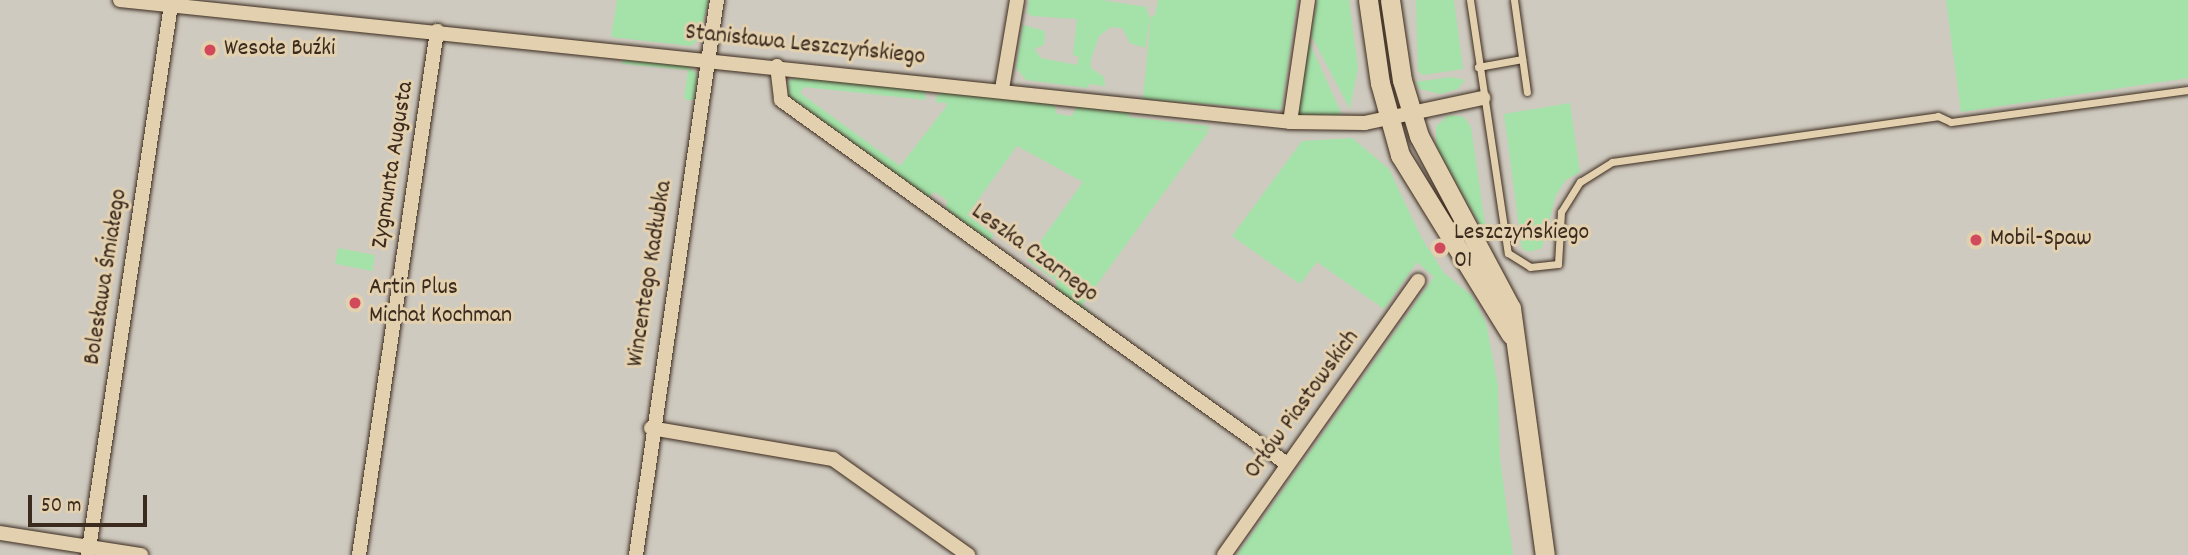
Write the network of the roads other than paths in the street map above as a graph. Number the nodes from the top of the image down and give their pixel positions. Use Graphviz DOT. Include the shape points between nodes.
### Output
graph roads {
  1 [pos="120,0"];
  2 [pos="717,0"];
  3 [pos="1017,0"];
  4 [pos="1308,0"];
  5 [pos="1368,0"];
  6 [pos="1390,0"];
  7 [pos="1470,0"];
  8 [pos="1514,0"];
  9 [pos="171,5"];
  10 [pos="437,32"];
  11 [pos="708,59"];
  12 [pos="1522,59"];
  13 [pos="777,66"];
  14 [pos="1478,67"];
  15 [pos="1002,89"];
  16 [pos="2188,90"];
  17 [pos="1527,92"];
  18 [pos="1483,98"];
  19 [pos="1411,114"];
  20 [pos="1388,120"];
  21 [pos="1290,122"];
  22 [pos="1418,281"];
  23 [pos="1514,338"];
  24 [pos="651,428"];
  25 [pos="1287,464"];
  26 [pos="0,533"];
  27 [pos="88,551"];
  28 [pos="141,555"];
  29 [pos="359,555"];
  30 [pos="635,555"];
  31 [pos="968,555"];
  32 [pos="1224,555"];
  33 [pos="1545,555"];
  1 -- 9 [label="street, Stanisława Leszczyńskiego"];
  2 -- 11 [label="street, Wincentego Kadłubka"];
  3 -- 15 [label="street"];
  4 -- 21 [label="street"];
  5 -- 20 [label="street"];
  6 -- 19 [label="street"];
  7 -- 14 [label="lane"];
  8 -- 12 [label="lane"];
  9 -- 10 [label="street, Stanisława Leszczyńskiego"];
  9 -- 27 [label="street, Bolesława Śmiałego"];
  10 -- 11 [label="street, Stanisława Leszczyńskiego"];
  10 -- 29 [label="street, Zygmunta Augusta"];
  11 -- 13 [label="street, Stanisława Leszczyńskiego"];
  11 -- 24 [label="street, Wincentego Kadłubka"];
  12 -- 14 [label="lane"];
  12 -- 17 [label="lane"];
  13 -- 15 [label="street, Stanisława Leszczyńskiego"];
  13 -- 25 [label="street, Leszka Czarnego" via="781,100"];
  14 -- 18 [label="lane"];
  15 -- 21 [label="street, Stanisława Leszczyńskiego"];
  16 -- 18 [label="lane" via="1951,122 1938,116 1602,165 1580,182 1561,212 1558,264 1530,267 1508,253"];
  18 -- 19 [label="street, Stanisława Leszczyńskiego"];
  19 -- 20 [label="street, Stanisława Leszczyńskiego"];
  19 -- 23 [label="street" via="1504,290"];
  20 -- 21 [label="street, Stanisława Leszczyńskiego"];
  20 -- 23 [label="street" via="1411,178"];
  22 -- 25 [label="street, Orłów Piastowskich"];
  23 -- 33 [label="street"];
  24 -- 30 [label="street, Wincentego Kadłubka"];
  24 -- 31 [label="street" via="833,459"];
  25 -- 32 [label="street, Orłów Piastowskich"];
  26 -- 27 [label="street"];
  27 -- 28 [label="street"];
}
